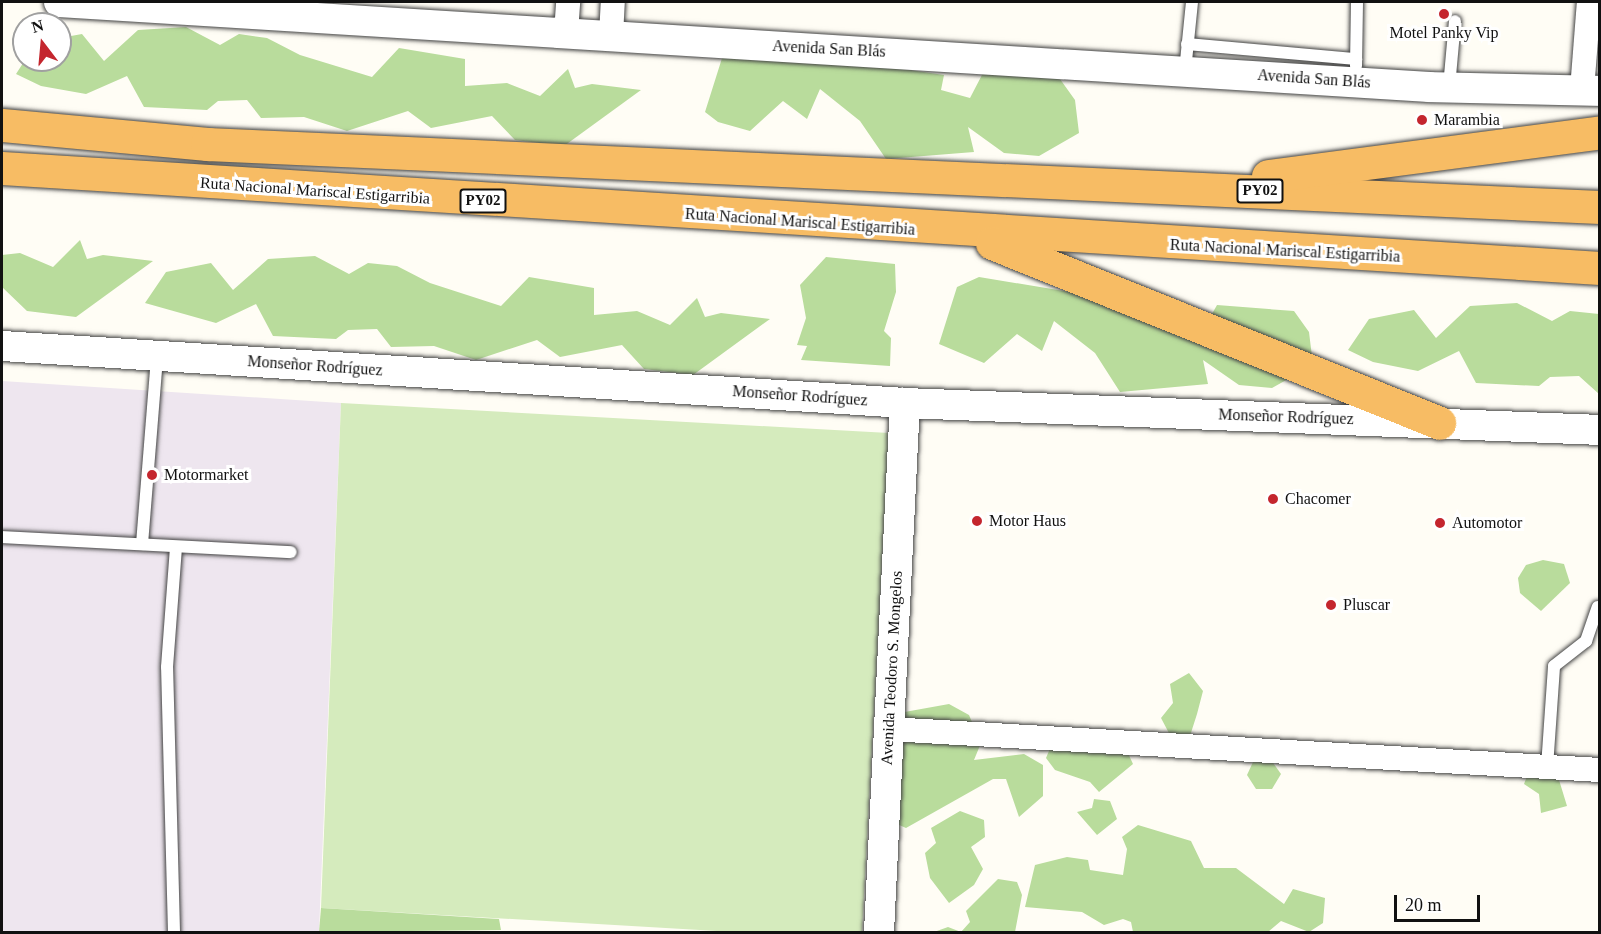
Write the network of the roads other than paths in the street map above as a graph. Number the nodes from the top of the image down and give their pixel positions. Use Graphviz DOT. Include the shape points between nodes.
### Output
graph roads {
  1 [pos="59,2"];
  2 [pos="568,2"];
  3 [pos="613,2"];
  4 [pos="1192,2"];
  5 [pos="1356,2"];
  6 [pos="1589,2"];
  7 [pos="178,5"];
  8 [pos="1455,21"];
  9 [pos="566,33"];
  10 [pos="610,36"];
  11 [pos="1186,58"];
  12 [pos="1355,71"];
  13 [pos="1449,87"];
  14 [pos="1591,90"];
  15 [pos="2,109"];
  16 [pos="2,124"];
  17 [pos="1599,132"];
  18 [pos="126,137"];
  19 [pos="2,168"];
  20 [pos="1182,188"];
  21 [pos="1599,207"];
  22 [pos="965,232"];
  23 [pos="1599,268"];
  24 [pos="2,346"];
  25 [pos="156,356"];
  26 [pos="905,403"];
  27 [pos="1439,423"];
  28 [pos="1599,430"];
  29 [pos="2,537"];
  30 [pos="142,544"];
  31 [pos="176,548"];
  32 [pos="291,552"];
  33 [pos="1598,608"];
  34 [pos="889,729"];
  35 [pos="1547,767"];
  36 [pos="1599,770"];
  37 [pos="174,933"];
  38 [pos="879,933"];
  1 -- 7 [label="street, Avenida San Blás"];
  2 -- 9 [label="street"];
  3 -- 10 [label="street"];
  4 -- 11 [label="lane"];
  5 -- 12 [label="lane"];
  6 -- 14 [label="street"];
  7 -- 9 [label="street, Avenida San Blás"];
  8 -- 13 [label="lane"];
  9 -- 10 [label="street, Avenida San Blás"];
  10 -- 11 [label="street, Avenida San Blás"];
  11 -- 12 [label="street, Avenida San Blás"];
  12 -- 13 [label="street, Avenida San Blás"];
  13 -- 14 [label="street, Avenida San Blás"];
  15 -- 18 [label="highway"];
  16 -- 18 [label="highway, PY02"];
  17 -- 20 [label="highway"];
  18 -- 20 [label="highway, PY02"];
  19 -- 22 [label="highway, Ruta Nacional Mariscal Estigarribia / PY02"];
  20 -- 21 [label="highway, PY02"];
  22 -- 23 [label="highway, Ruta Nacional Mariscal Estigarribia / PY02"];
  22 -- 27 [label="highway"];
  24 -- 25 [label="street, Monseñor Rodríguez"];
  25 -- 26 [label="street, Monseñor Rodríguez"];
  25 -- 30 [label="lane"];
  26 -- 27 [label="street, Monseñor Rodríguez"];
  26 -- 34 [label="street, Avenida Teodoro S. Mongelos"];
  27 -- 28 [label="street, Monseñor Rodríguez"];
  29 -- 30 [label="lane"];
  30 -- 31 [label="lane"];
  31 -- 32 [label="lane"];
  31 -- 37 [label="lane" via="167,667"];
  33 -- 35 [label="lane" via="1586,641 1554,666"];
  34 -- 35 [label="street"];
  34 -- 38 [label="street, Avenida Teodoro S. Mongelos"];
  35 -- 36 [label="street"];
}
